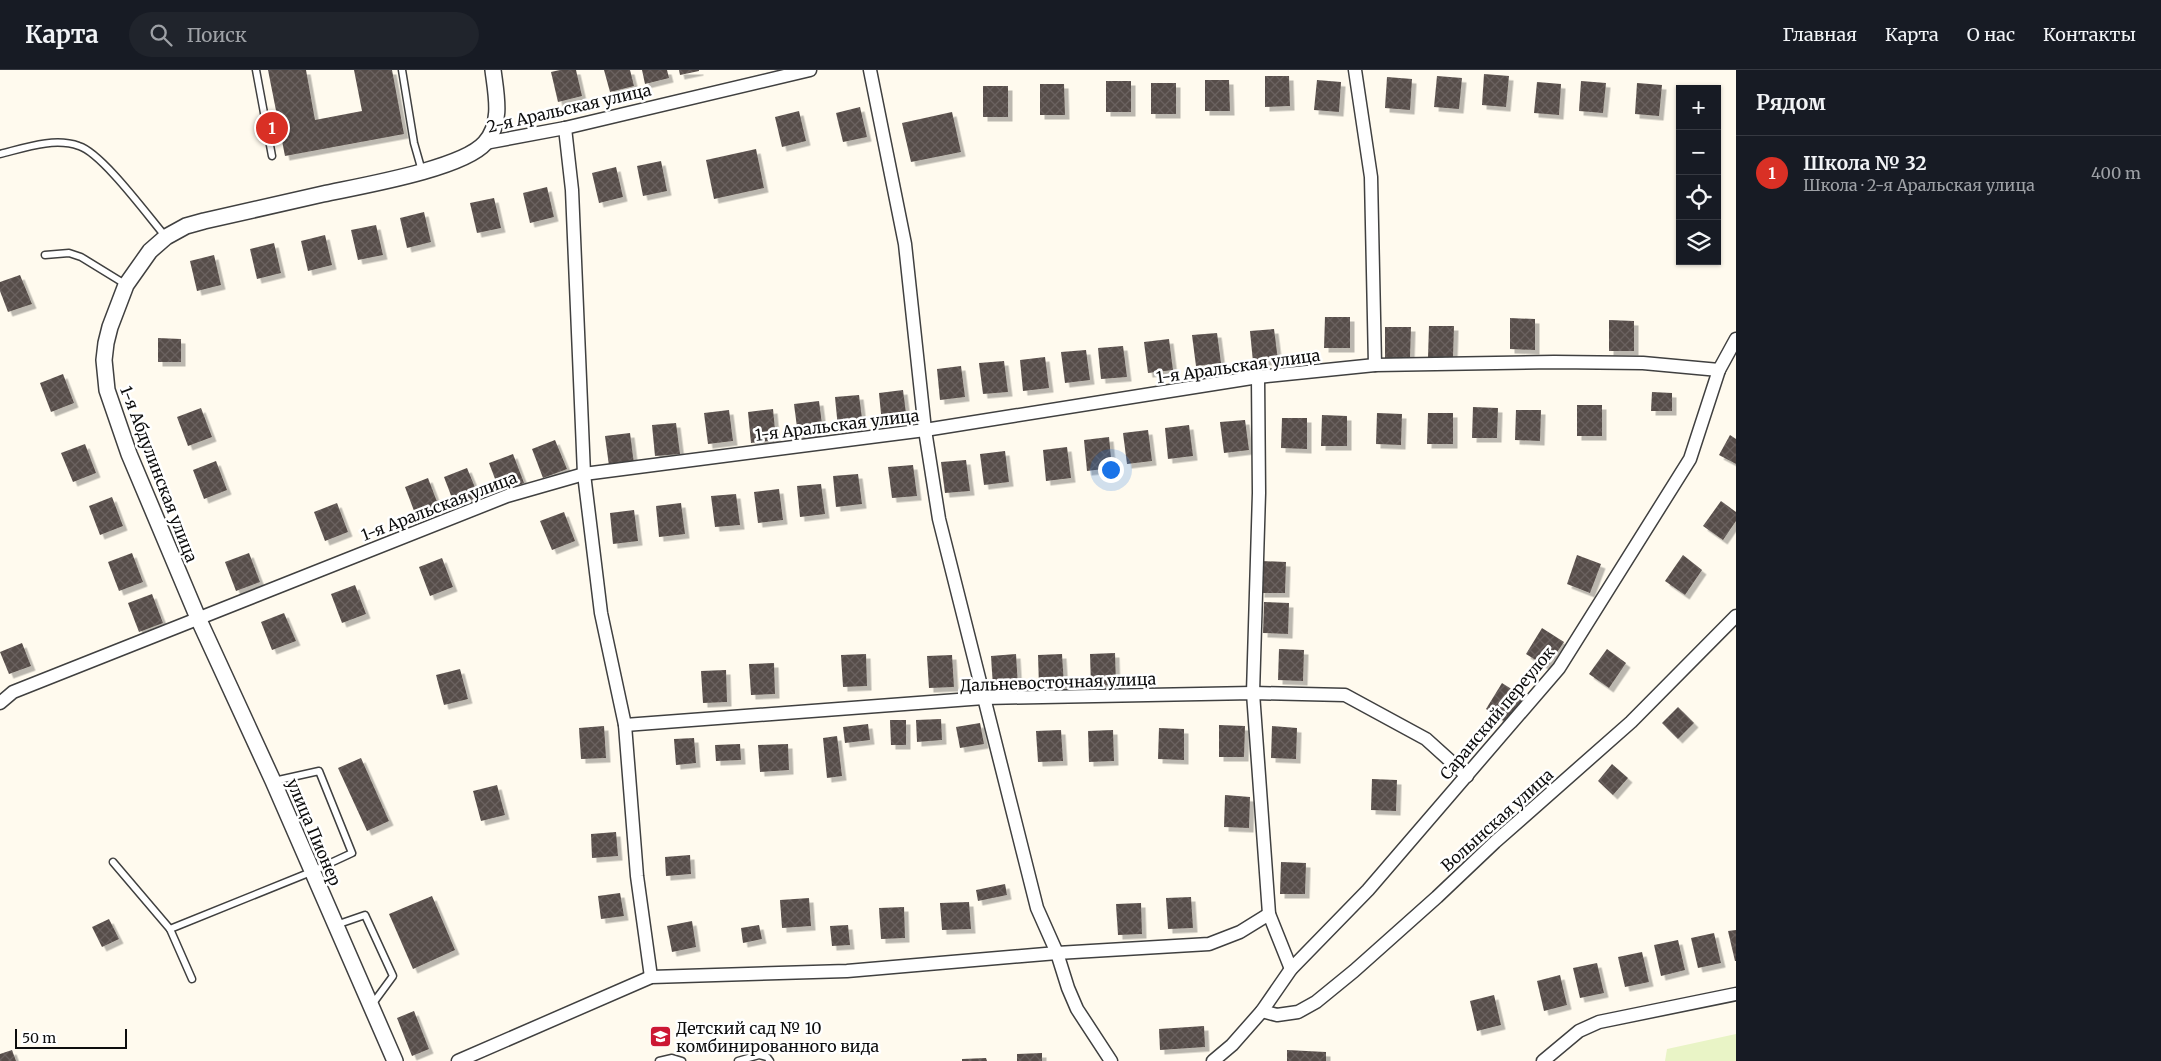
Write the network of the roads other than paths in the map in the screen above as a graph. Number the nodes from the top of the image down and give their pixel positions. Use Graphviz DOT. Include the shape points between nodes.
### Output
graph roads {
  1 [pos="256,70"];
  2 [pos="402,70"];
  3 [pos="493,70"];
  4 [pos="810,70"];
  5 [pos="870,70"];
  6 [pos="1356,70"];
  7 [pos="565,128"];
  8 [pos="485,143"];
  9 [pos="0,154"];
  10 [pos="272,156"];
  11 [pos="422,171"];
  12 [pos="166,237"];
  13 [pos="45,255"];
  14 [pos="126,285"];
  15 [pos="1736,339"];
  16 [pos="1375,365"];
  17 [pos="1719,370"];
  18 [pos="1258,377"];
  19 [pos="925,430"];
  20 [pos="584,474"];
  21 [pos="1736,616"];
  22 [pos="198,618"];
  23 [pos="1253,693"];
  24 [pos="984,698"];
  25 [pos="0,703"];
  26 [pos="625,725"];
  27 [pos="1467,776"];
  28 [pos="273,781"];
  29 [pos="113,862"];
  30 [pos="311,872"];
  31 [pos="1270,914"];
  32 [pos="334,926"];
  33 [pos="170,929"];
  34 [pos="1057,953"];
  35 [pos="1291,969"];
  36 [pos="651,977"];
  37 [pos="192,979"];
  38 [pos="1736,994"];
  39 [pos="370,1007"];
  40 [pos="1262,1011"];
  41 [pos="395,1061"];
  42 [pos="458,1061"];
  43 [pos="660,1061"];
  44 [pos="682,1061"];
  45 [pos="738,1061"];
  46 [pos="770,1061"];
  47 [pos="1111,1061"];
  48 [pos="1214,1061"];
  49 [pos="1543,1061"];
  1 -- 10 [label="lane"];
  2 -- 11 [label="lane"];
  3 -- 8 [label="street" via="497,115 495,128"];
  4 -- 7 [label="street, 2-я Аральская улица"];
  5 -- 19 [label="street" via="905,244"];
  6 -- 16 [label="street" via="1371,177"];
  7 -- 8 [label="street, 2-я Аральская улица"];
  7 -- 20 [label="street" via="572,190"];
  8 -- 11 [label="street, 2-я Аральская улица" via="461,159"];
  9 -- 12 [label="lane" via="34,145 58,143 79,146 101,160"];
  11 -- 12 [label="street, 2-я Аральская улица" via="204,221"];
  12 -- 14 [label="street, 1-я Абдулинская улица" via="150,251"];
  13 -- 14 [label="lane" via="69,253 81,257"];
  14 -- 22 [label="street, 1-я Абдулинская улица" via="106,343 107,390 129,454"];
  15 -- 17 [label="street, Саранский переулок"];
  16 -- 17 [label="street, 1-я Аральская улица" via="1643,363"];
  16 -- 18 [label="street, 1-я Аральская улица"];
  17 -- 27 [label="street, Саранский переулок" via="1690,459 1559,668"];
  18 -- 19 [label="street, 1-я Аральская улица"];
  18 -- 23 [label="street" via="1259,493"];
  19 -- 20 [label="street, 1-я Аральская улица"];
  19 -- 24 [label="street" via="939,519"];
  20 -- 22 [label="street, 1-я Аральская улица" via="507,496"];
  20 -- 26 [label="street" via="601,613"];
  21 -- 40 [label="street, Волынская улица" via="1631,722 1331,990 1298,1012 1277,1015"];
  22 -- 25 [label="street, 1-я Аральская улица" via="14,692"];
  22 -- 28 [label="street, улица Пионер"];
  23 -- 24 [label="street, Дальневосточная улица"];
  23 -- 27 [label="street, Дальневосточная улица" via="1344,695 1426,739"];
  23 -- 31 [label="street"];
  24 -- 26 [label="street, Дальневосточная улица"];
  24 -- 34 [label="street" via="1037,908"];
  26 -- 36 [label="street" via="637,876"];
  27 -- 35 [label="street, Саранский переулок" via="1368,890"];
  28 -- 30 [label="street, улица Пионер"];
  28 -- 30 [label="lane" via="319,771 352,853"];
  29 -- 33 [label="lane"];
  30 -- 32 [label="street, улица Пионер"];
  30 -- 33 [label="lane"];
  31 -- 34 [label="street" via="1240,932 1209,944"];
  31 -- 35 [label="street"];
  32 -- 39 [label="street, улица Пионер"];
  32 -- 39 [label="lane" via="365,914 393,976"];
  33 -- 37 [label="lane"];
  34 -- 36 [label="street" via="847,971"];
  34 -- 47 [label="street" via="1077,1009"];
  35 -- 40 [label="street, Саранский переулок"];
  36 -- 42 [label="street"];
  38 -- 49 [label="street" via="1598,1022 1579,1031"];
  39 -- 41 [label="street, улица Пионер"];
  40 -- 48 [label="street, Саранский переулок"];
  43 -- 44 [label="lane" via="672,1058"];
  45 -- 46 [label="lane" via="759,1055 767,1056"];
}
